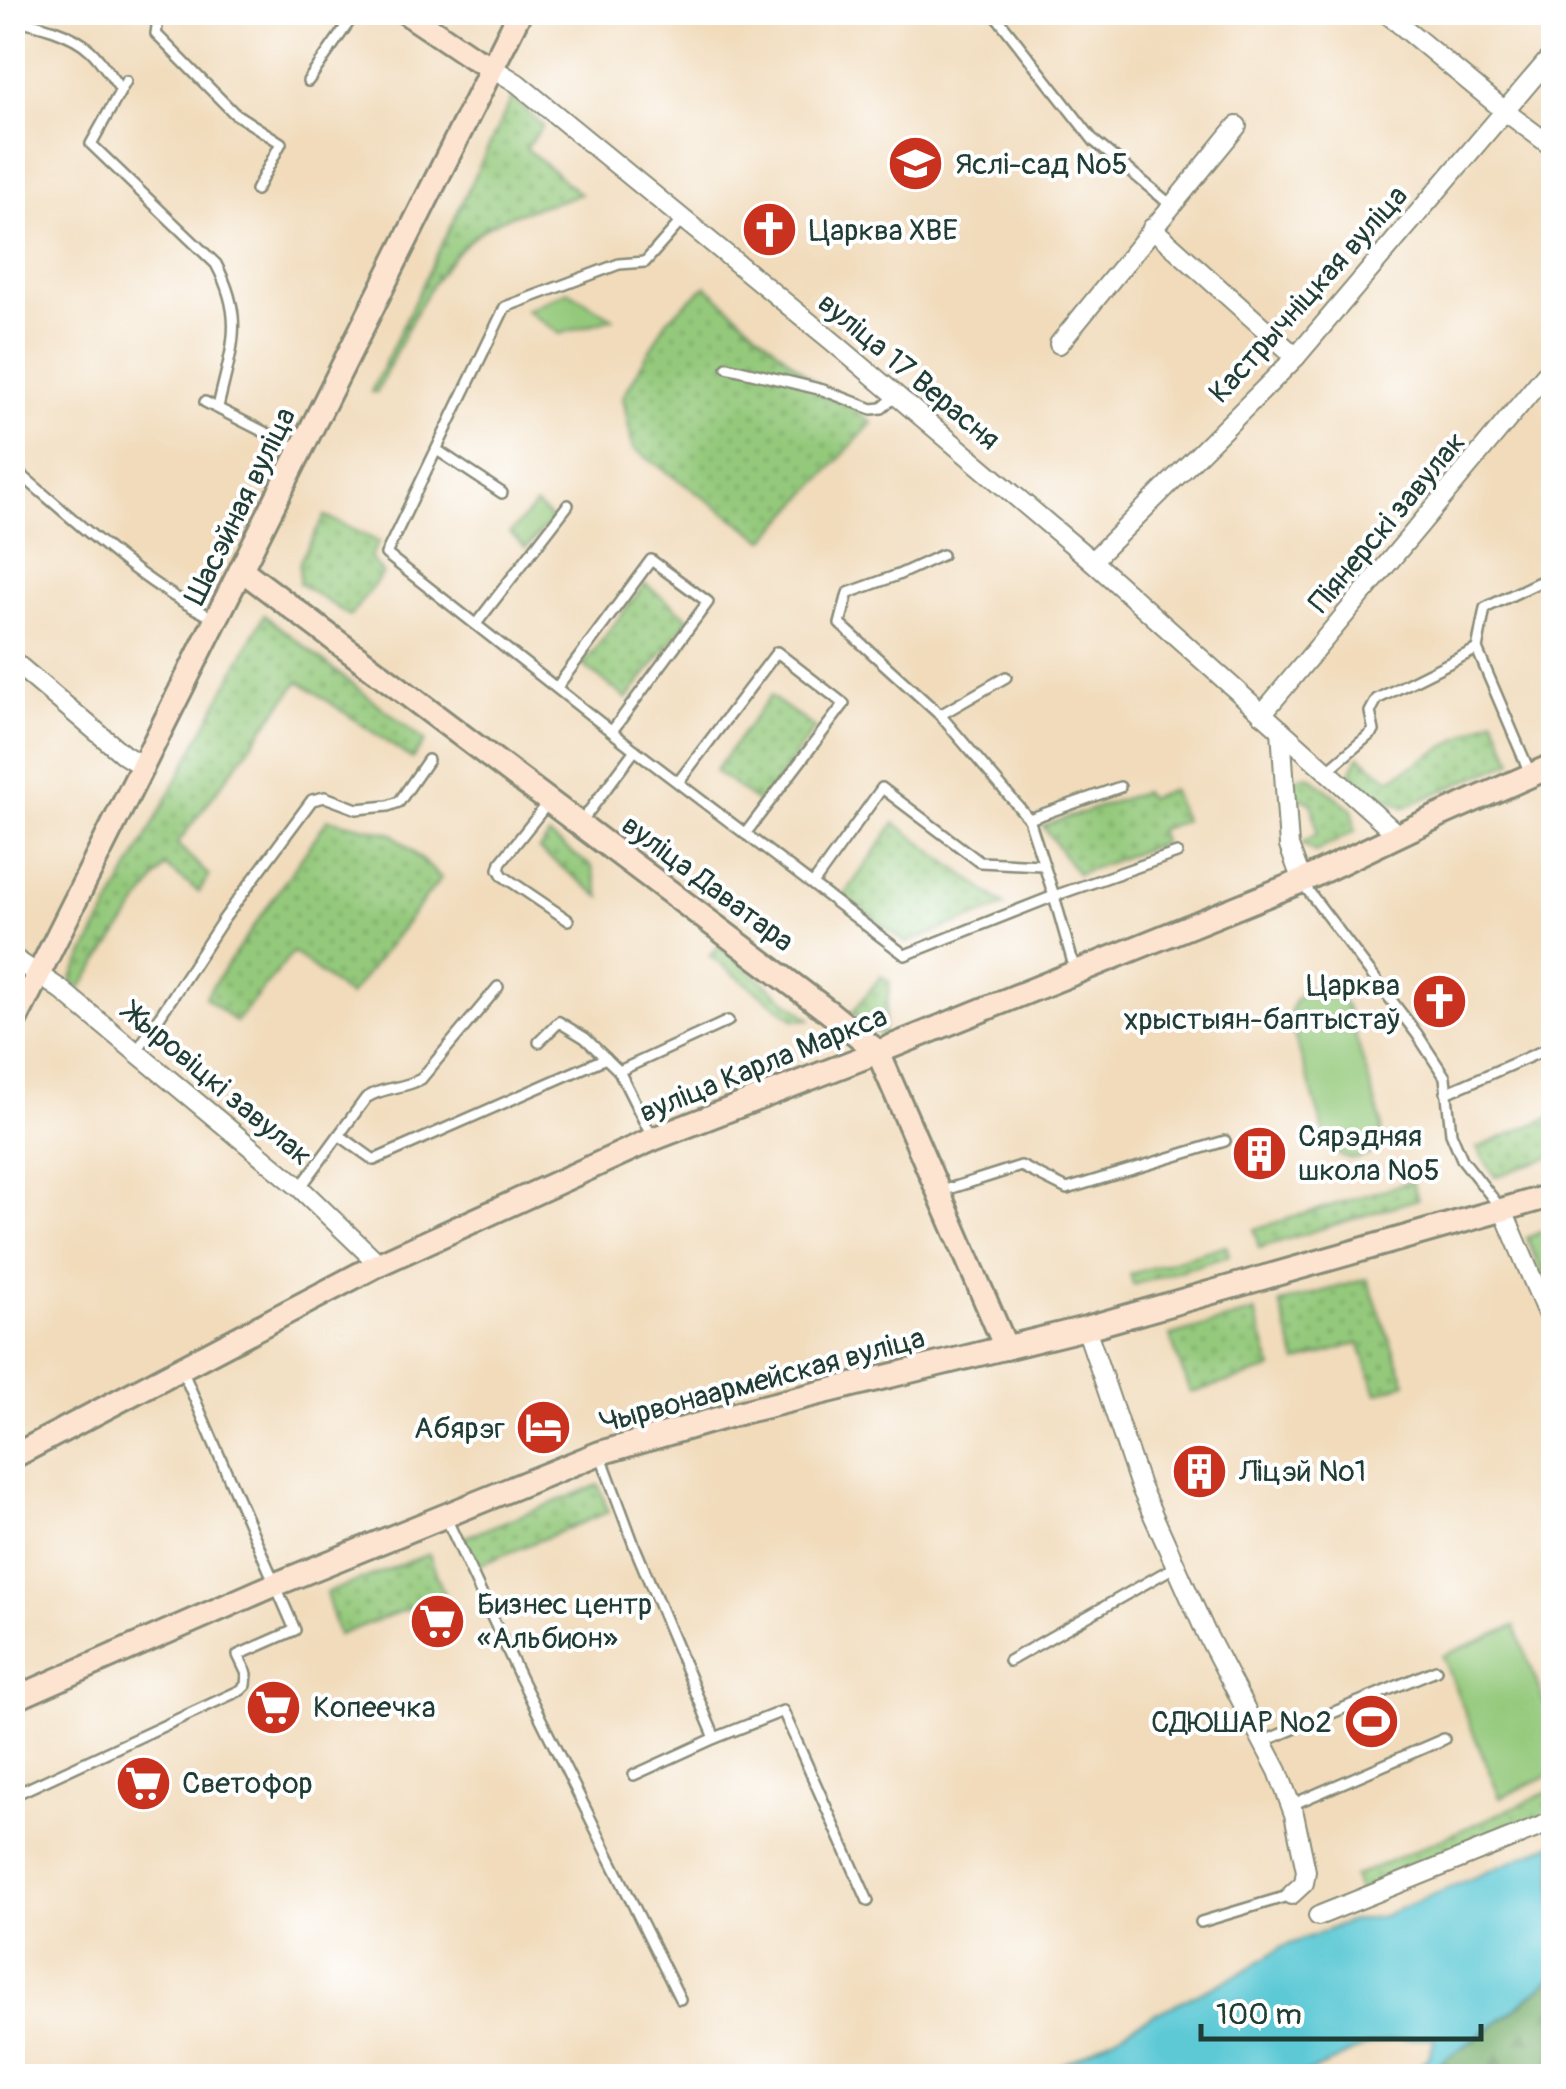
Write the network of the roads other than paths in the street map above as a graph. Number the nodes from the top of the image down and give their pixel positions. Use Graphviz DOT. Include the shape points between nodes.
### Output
graph roads {
  1 [pos="162,12"];
  2 [pos="356,12"];
  3 [pos="404,12"];
  4 [pos="520,12"];
  5 [pos="993,12"];
  6 [pos="1385,12"];
  7 [pos="12,19"];
  8 [pos="1554,54"];
  9 [pos="491,67"];
  10 [pos="308,81"];
  11 [pos="1506,112"];
  12 [pos="1237,126"];
  13 [pos="1554,148"];
  14 [pos="256,190"];
  15 [pos="1171,205"];
  16 [pos="683,219"];
  17 [pos="1152,228"];
  18 [pos="1059,344"];
  19 [pos="1296,357"];
  20 [pos="1554,364"];
  21 [pos="727,366"];
  22 [pos="896,396"];
  23 [pos="205,402"];
  24 [pos="218,407"];
  25 [pos="436,450"];
  26 [pos="301,451"];
  27 [pos="12,468"];
  28 [pos="502,493"];
  29 [pos="568,505"];
  30 [pos="942,555"];
  31 [pos="1092,561"];
  32 [pos="242,570"];
  33 [pos="1554,575"];
  34 [pos="218,620"];
  35 [pos="476,624"];
  36 [pos="1477,649"];
  37 [pos="12,660"];
  38 [pos="1006,676"];
  39 [pos="556,686"];
  40 [pos="1262,714"];
  41 [pos="940,715"];
  42 [pos="1281,730"];
  43 [pos="612,731"];
  44 [pos="635,750"];
  45 [pos="428,760"];
  46 [pos="142,766"];
  47 [pos="1554,766"];
  48 [pos="1328,770"];
  49 [pos="1531,776"];
  50 [pos="679,782"];
  51 [pos="1120,787"];
  52 [pos="549,800"];
  53 [pos="1028,819"];
  54 [pos="580,824"];
  55 [pos="746,834"];
  56 [pos="1398,835"];
  57 [pos="1177,852"];
  58 [pos="1042,864"];
  59 [pos="1302,882"];
  60 [pos="814,884"];
  61 [pos="1054,896"];
  62 [pos="568,920"];
  63 [pos="12,958"];
  64 [pos="1076,972"];
  65 [pos="39,975"];
  66 [pos="498,987"];
  67 [pos="728,1021"];
  68 [pos="12,1027"];
  69 [pos="539,1042"];
  70 [pos="1554,1046"];
  71 [pos="138,1052"];
  72 [pos="878,1052"];
  73 [pos="606,1058"];
  74 [pos="620,1071"];
  75 [pos="1446,1092"];
  76 [pos="339,1135"];
  77 [pos="653,1139"];
  78 [pos="1225,1141"];
  79 [pos="300,1188"];
  80 [pos="940,1192"];
  81 [pos="1554,1195"];
  82 [pos="1502,1210"];
  83 [pos="379,1264"];
  84 [pos="1086,1328"];
  85 [pos="1554,1330"];
  86 [pos="1006,1348"];
  87 [pos="182,1369"];
  88 [pos="600,1453"];
  89 [pos="12,1456"];
  90 [pos="445,1515"];
  91 [pos="1176,1566"];
  92 [pos="274,1585"];
  93 [pos="1009,1661"];
  94 [pos="1436,1670"];
  95 [pos="12,1700"];
  96 [pos="715,1738"];
  97 [pos="1444,1739"];
  98 [pos="1262,1742"];
  99 [pos="634,1775"];
  100 [pos="12,1796"];
  101 [pos="1298,1802"];
  102 [pos="1554,1821"];
  103 [pos="1291,1895"];
  104 [pos="868,1901"];
  105 [pos="1318,1916"];
  106 [pos="1200,1922"];
  107 [pos="680,1999"];
  1 -- 14 [label="lane" via="156,34 234,113 281,143"];
  2 -- 10 [label="lane"];
  3 -- 9 [label="main road"];
  4 -- 9 [label="main road, Шасэйная вуліца"];
  5 -- 15 [label="lane" via="1094,141"];
  6 -- 11 [label="street"];
  7 -- 24 [label="lane" via="74,39 123,86 91,144 216,264 228,286 235,333"];
  8 -- 11 [label="street, Кастрычніцкая вуліца"];
  9 -- 16 [label="street, вуліца 17 Верасня"];
  9 -- 26 [label="main road, Шасэйная вуліца"];
  11 -- 13 [label="street"];
  11 -- 19 [label="street, Кастрычніцкая вуліца"];
  12 -- 15 [label="street"];
  15 -- 17 [label="street"];
  16 -- 22 [label="street, вуліца 17 Верасня"];
  16 -- 25 [label="lane" via="644,262 619,264 505,307"];
  17 -- 18 [label="street"];
  17 -- 19 [label="street"];
  19 -- 31 [label="street, Кастрычніцкая вуліца"];
  20 -- 40 [label="street, Піянерскі завулак"];
  21 -- 22 [label="lane" via="824,390 872,410"];
  22 -- 31 [label="street, вуліца 17 Верасня"];
  23 -- 24 [label="lane"];
  24 -- 26 [label="lane"];
  25 -- 28 [label="lane"];
  25 -- 35 [label="lane" via="386,554"];
  26 -- 32 [label="main road, Шасэйная вуліца"];
  27 -- 34 [label="lane" via="127,563"];
  29 -- 35 [label="lane"];
  30 -- 41 [label="lane" via="848,593 840,624"];
  31 -- 40 [label="street, вуліца 17 Верасня"];
  32 -- 34 [label="main road, Шасэйная вуліца"];
  32 -- 52 [label="main road, вуліца Даватара"];
  33 -- 36 [label="lane" via="1485,608"];
  34 -- 46 [label="main road, Шасэйная вуліца"];
  35 -- 39 [label="lane"];
  36 -- 48 [label="lane" via="1377,699 1370,712 1374,731"];
  36 -- 49 [label="lane"];
  37 -- 46 [label="street"];
  38 -- 41 [label="lane"];
  39 -- 43 [label="lane"];
  39 -- 43 [label="lane" via="651,560 708,602"];
  40 -- 42 [label="street, вуліца 17 Верасня"];
  41 -- 53 [label="lane"];
  42 -- 48 [label="street, вуліца 17 Верасня"];
  42 -- 59 [label="street" via="1289,846"];
  43 -- 44 [label="lane"];
  44 -- 50 [label="lane"];
  44 -- 54 [label="lane"];
  45 -- 71 [label="lane" via="400,802 357,809 325,797 312,800 223,920"];
  46 -- 65 [label="main road, Шасэйная вуліца"];
  47 -- 49 [label="main road, вуліца Карла Маркса"];
  48 -- 56 [label="street, вуліца 17 Верасня"];
  49 -- 56 [label="main road, вуліца Карла Маркса"];
  50 -- 55 [label="lane"];
  50 -- 55 [label="lane" via="777,652 844,704"];
  51 -- 53 [label="lane"];
  52 -- 54 [label="main road, вуліца Даватара"];
  52 -- 62 [label="lane" via="500,869"];
  53 -- 58 [label="lane"];
  54 -- 72 [label="main road, вуліца Даватара"];
  55 -- 60 [label="lane"];
  56 -- 59 [label="main road, вуліца Карла Маркса"];
  57 -- 61 [label="lane"];
  58 -- 60 [label="lane" via="980,862 882,788"];
  58 -- 61 [label="lane"];
  59 -- 64 [label="main road, вуліца Карла Маркса"];
  59 -- 75 [label="lane" via="1417,1034 1445,1077"];
  60 -- 61 [label="lane" via="905,955"];
  61 -- 64 [label="lane"];
  63 -- 65 [label="street, Жыровіцкі завулак"];
  64 -- 72 [label="main road, вуліца Карла Маркса"];
  65 -- 68 [label="main road, Шасэйная вуліца"];
  65 -- 71 [label="street, Жыровіцкі завулак"];
  66 -- 76 [label="lane" via="420,1079 372,1093"];
  67 -- 74 [label="lane"];
  69 -- 73 [label="lane" via="560,1022"];
  70 -- 75 [label="lane"];
  71 -- 79 [label="street, Жыровіцкі завулак"];
  72 -- 77 [label="main road, вуліца Карла Маркса"];
  72 -- 80 [label="main road, вуліца Даватара"];
  73 -- 74 [label="lane"];
  73 -- 76 [label="lane" via="374,1160"];
  74 -- 77 [label="lane"];
  75 -- 82 [label="lane" via="1462,1159"];
  76 -- 79 [label="lane"];
  77 -- 83 [label="main road, вуліца Карла Маркса"];
  78 -- 80 [label="lane" via="1067,1189 1021,1166"];
  79 -- 83 [label="street, Жыровіцкі завулак"];
  80 -- 86 [label="main road, вуліца Даватара"];
  81 -- 82 [label="main road, Чырвонаармейская вуліца"];
  82 -- 84 [label="main road, Чырвонаармейская вуліца"];
  82 -- 85 [label="street"];
  83 -- 87 [label="main road, вуліца Карла Маркса"];
  84 -- 86 [label="main road, Чырвонаармейская вуліца"];
  84 -- 91 [label="street" via="1140,1486"];
  86 -- 88 [label="main road, Чырвонаармейская вуліца"];
  87 -- 89 [label="main road, вуліца Карла Маркса"];
  87 -- 92 [label="lane"];
  88 -- 90 [label="main road, Чырвонаармейская вуліца"];
  88 -- 96 [label="lane"];
  90 -- 92 [label="main road, Чырвонаармейская вуліца"];
  90 -- 107 [label="lane"];
  91 -- 93 [label="lane"];
  91 -- 98 [label="street"];
  92 -- 95 [label="main road, Чырвонаармейская вуліца"];
  92 -- 100 [label="lane" via="295,1630 238,1656 246,1686"];
  94 -- 98 [label="lane"];
  96 -- 99 [label="lane"];
  96 -- 104 [label="lane" via="783,1711"];
  97 -- 101 [label="lane"];
  98 -- 103 [label="street" via="1302,1845 1304,1884"];
  102 -- 105 [label="street"];
  103 -- 106 [label="lane"];
}
